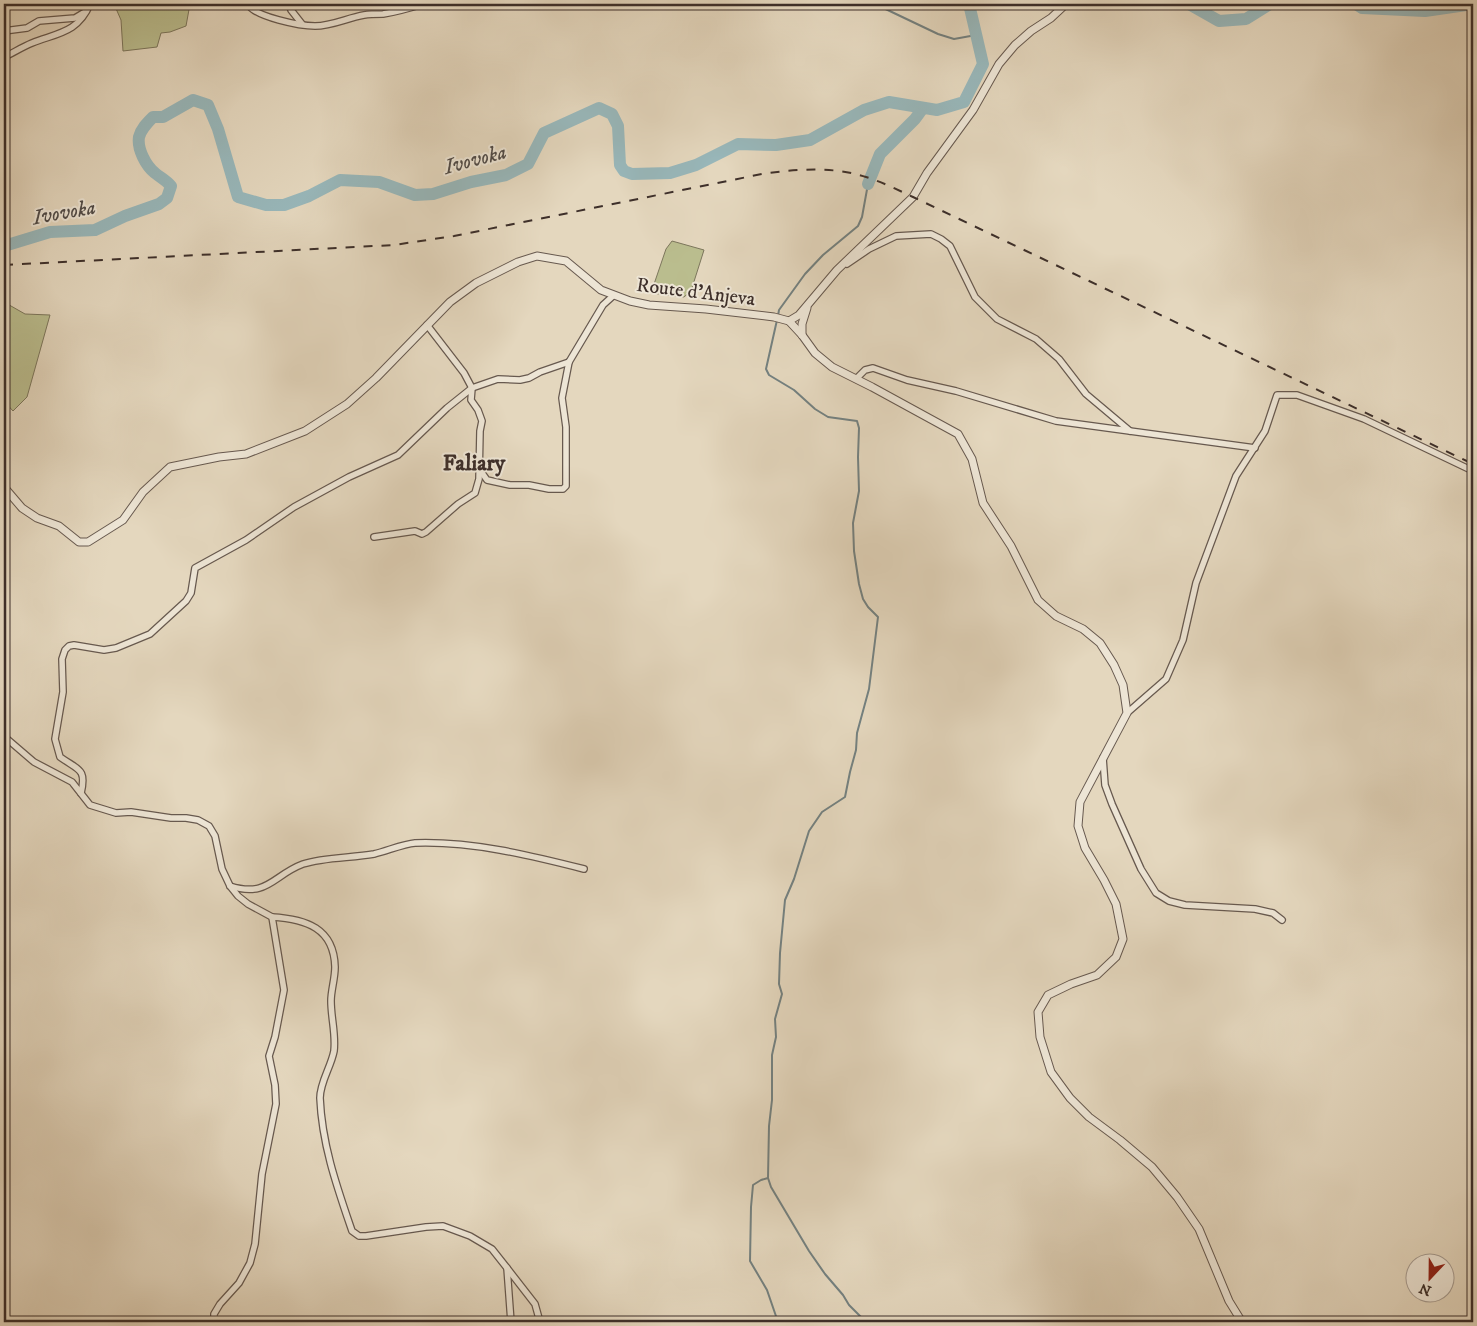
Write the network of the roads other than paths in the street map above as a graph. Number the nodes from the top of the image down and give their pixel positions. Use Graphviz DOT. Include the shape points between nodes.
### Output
graph roads {
  1 [pos="90,4"];
  2 [pos="248,4"];
  3 [pos="289,4"];
  4 [pos="423,4"];
  5 [pos="1066,4"];
  6 [pos="87,11"];
  7 [pos="302,24"];
  8 [pos="4,31"];
  9 [pos="4,57"];
  10 [pos="838,270"];
  11 [pos="614,294"];
  12 [pos="807,306"];
  13 [pos="787,321"];
  14 [pos="426,325"];
  15 [pos="802,335"];
  16 [pos="569,362"];
  17 [pos="856,379"];
  18 [pos="472,388"];
  19 [pos="1130,431"];
  20 [pos="1254,448"];
  21 [pos="480,470"];
  22 [pos="1473,471"];
  23 [pos="4,487"];
  24 [pos="374,537"];
  25 [pos="1127,713"];
  26 [pos="5,738"];
  27 [pos="1103,756"];
  28 [pos="81,793"];
  29 [pos="584,868"];
  30 [pos="230,886"];
  31 [pos="272,916"];
  32 [pos="1282,920"];
  33 [pos="507,1268"];
  34 [pos="214,1322"];
  35 [pos="511,1322"];
  36 [pos="540,1322"];
  37 [pos="1242,1322"];
  1 -- 6 [label="street"];
  2 -- 7 [label="street" via="258,13"];
  3 -- 7 [label="street"];
  4 -- 7 [label="street" via="329,25"];
  5 -- 10 [label="street" via="1015,45 999,64 973,110 913,197"];
  6 -- 8 [label="street" via="75,18 44,20 27,28"];
  6 -- 9 [label="street" via="67,31"];
  10 -- 12 [label="street"];
  10 -- 19 [label="street" via="896,236 931,234 941,239 950,246 975,297 997,319 1036,338 1059,359 1086,394"];
  11 -- 13 [label="street, Route d'Anjeva" via="630,302 649,305 706,309"];
  11 -- 14 [label="street, Route d'Anjeva" via="601,290 566,261 537,256 476,283"];
  11 -- 16 [label="street" via="603,305"];
  12 -- 13 [label="street"];
  12 -- 15 [label="street"];
  13 -- 15 [label="street"];
  14 -- 18 [label="street"];
  14 -- 23 [label="street, Route d'Anjeva" via="347,404 306,431 246,454 170,467 143,492 123,520 88,542 79,542 59,526 22,508"];
  15 -- 17 [label="street" via="820,358"];
  16 -- 18 [label="street" via="529,378 498,379"];
  16 -- 21 [label="street" via="562,398 566,428 566,486 548,490 529,485 500,484 487,480"];
  17 -- 19 [label="street" via="865,370 874,368 906,380 956,391 1056,421"];
  17 -- 25 [label="street" via="958,434 972,460 983,502 1011,546 1038,600 1056,616 1083,629 1100,643 1123,685"];
  18 -- 21 [label="street" via="471,400 482,421"];
  18 -- 28 [label="street" via="398,455 294,507 246,540 195,568 191,593 186,601 150,634 116,648 104,650 74,645 65,650 62,659 63,692 55,739 60,757 82,773"];
  19 -- 20 [label="street"];
  20 -- 22 [label="street" via="1265,431 1277,395 1297,395 1364,419"];
  20 -- 25 [label="street" via="1236,476 1196,583 1183,640 1166,679"];
  21 -- 24 [label="street" via="475,493 426,532"];
  25 -- 27 [label="street"];
  26 -- 28 [label="street" via="34,762 72,782"];
  27 -- 32 [label="street" via="1105,785 1112,804 1141,869 1156,893 1185,905 1255,909 1274,914"];
  27 -- 37 [label="street" via="1080,802 1078,826 1085,848 1116,904 1123,939 1116,957 1097,975 1048,995 1038,1012 1040,1037 1051,1072 1070,1098 1152,1167 1177,1198 1199,1230 1229,1301"];
  28 -- 30 [label="street" via="90,805 116,813 186,818 209,826"];
  29 -- 30 [label="street" via="466,846 413,843 390,851 303,864 270,885 256,889"];
  30 -- 31 [label="street" via="248,904"];
  31 -- 33 [label="street" via="300,920 320,930 331,945 335,968 331,1002 335,1040 320,1097 324,1142 352,1231 366,1236 443,1226 492,1249"];
  31 -- 34 [label="street" via="284,990 269,1056 276,1104 262,1174 250,1263 239,1283 220,1304 214,1314"];
  33 -- 35 [label="street"];
  33 -- 36 [label="street" via="535,1304"];
}
